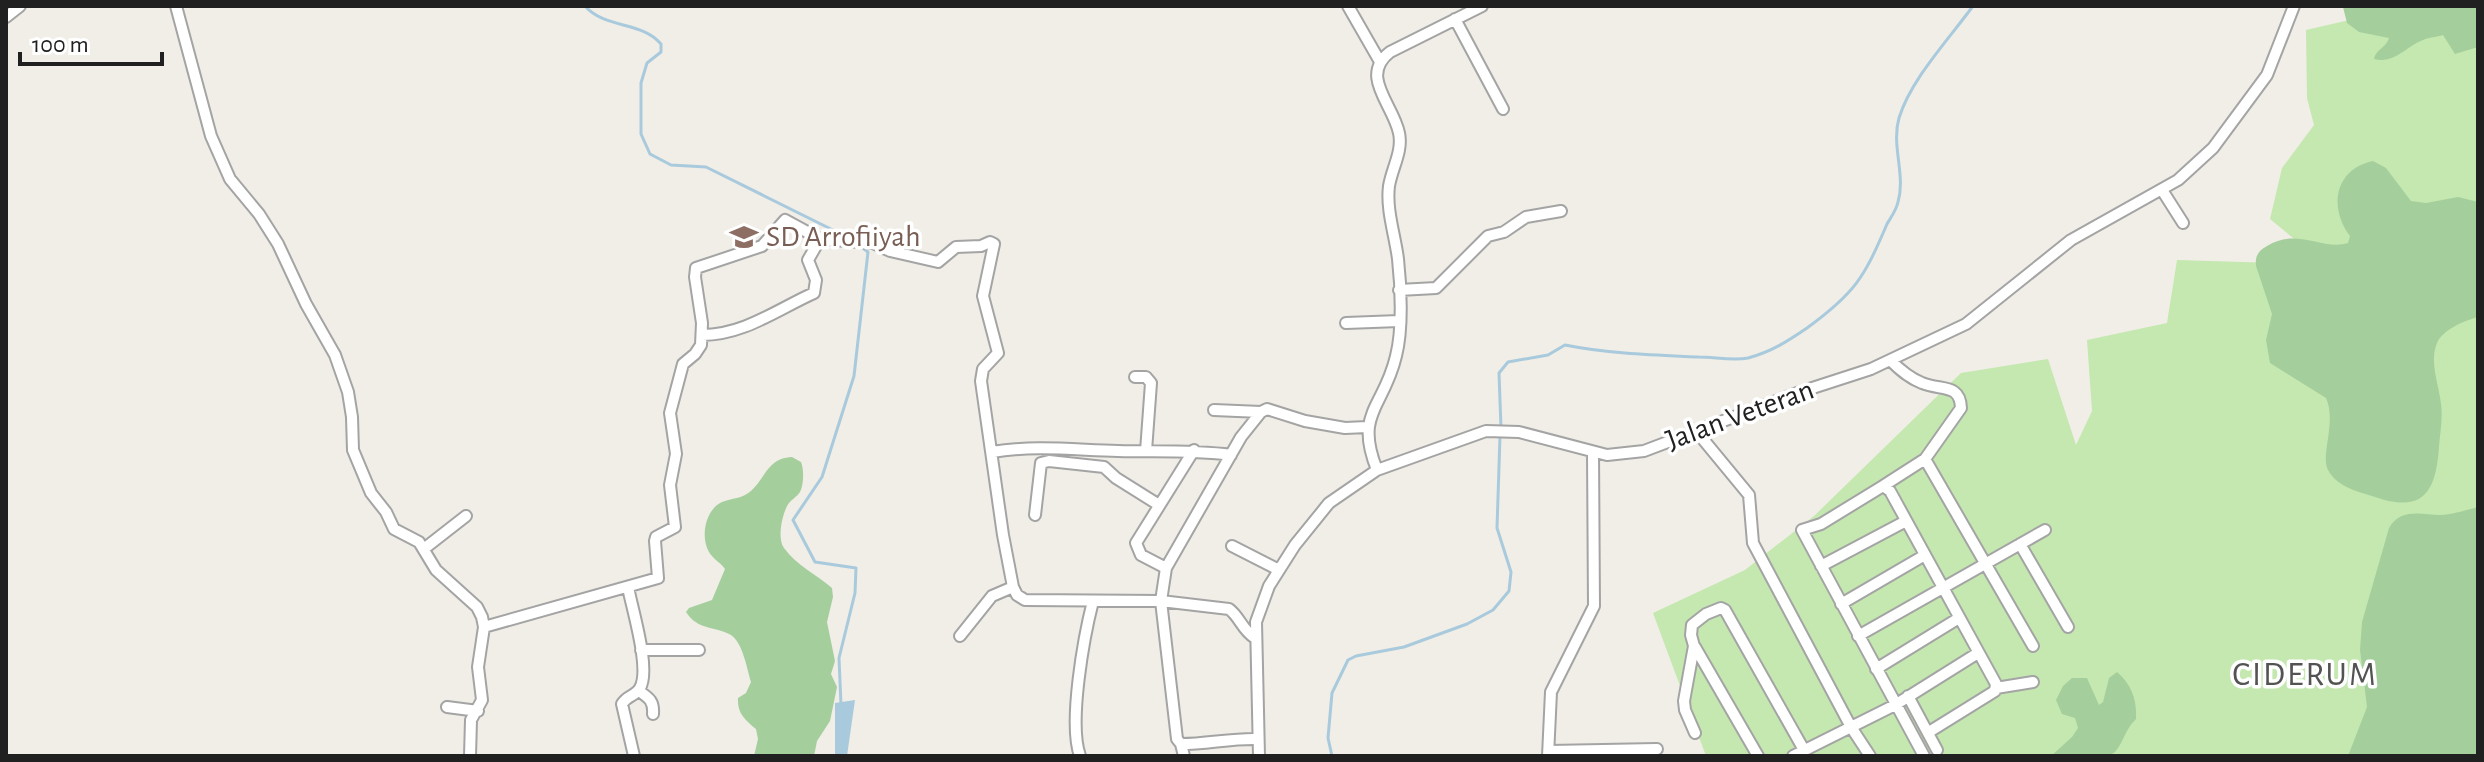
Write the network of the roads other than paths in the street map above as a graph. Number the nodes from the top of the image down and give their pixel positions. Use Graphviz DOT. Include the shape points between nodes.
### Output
graph roads {
  1 [pos="20,6"];
  2 [pos="176,6"];
  3 [pos="1348,6"];
  4 [pos="1482,6"];
  5 [pos="2294,6"];
  6 [pos="6,17"];
  7 [pos="1455,19"];
  8 [pos="1379,60"];
  9 [pos="1503,109"];
  10 [pos="2162,190"];
  11 [pos="1561,211"];
  12 [pos="2183,223"];
  13 [pos="820,239"];
  14 [pos="1399,290"];
  15 [pos="1399,321"];
  16 [pos="1346,323"];
  17 [pos="702,335"];
  18 [pos="1895,358"];
  19 [pos="1135,377"];
  20 [pos="1214,410"];
  21 [pos="1261,412"];
  22 [pos="1367,427"];
  23 [pos="1697,432"];
  24 [pos="1194,450"];
  25 [pos="1146,451"];
  26 [pos="992,452"];
  27 [pos="1593,452"];
  28 [pos="1231,455"];
  29 [pos="1925,459"];
  30 [pos="1377,470"];
  31 [pos="1883,486"];
  32 [pos="1159,505"];
  33 [pos="1035,515"];
  34 [pos="466,516"];
  35 [pos="1906,521"];
  36 [pos="2045,530"];
  37 [pos="2020,544"];
  38 [pos="1232,546"];
  39 [pos="425,548"];
  40 [pos="1925,555"];
  41 [pos="1985,563"];
  42 [pos="1821,566"];
  43 [pos="1166,568"];
  44 [pos="1279,570"];
  45 [pos="628,587"];
  46 [pos="1013,587"];
  47 [pos="1942,587"];
  48 [pos="1093,601"];
  49 [pos="1161,601"];
  50 [pos="1841,604"];
  51 [pos="1959,618"];
  52 [pos="484,627"];
  53 [pos="2068,627"];
  54 [pos="960,636"];
  55 [pos="1858,636"];
  56 [pos="1255,638"];
  57 [pos="1694,646"];
  58 [pos="2033,646"];
  59 [pos="641,650"];
  60 [pos="699,650"];
  61 [pos="1978,653"];
  62 [pos="1876,669"];
  63 [pos="2033,682"];
  64 [pos="1996,688"];
  65 [pos="639,691"];
  66 [pos="1908,696"];
  67 [pos="1895,705"];
  68 [pos="447,707"];
  69 [pos="478,711"];
  70 [pos="653,714"];
  71 [pos="1851,727"];
  72 [pos="1929,732"];
  73 [pos="1695,733"];
  74 [pos="1258,739"];
  75 [pos="1181,744"];
  76 [pos="1657,749"];
  77 [pos="1804,750"];
  78 [pos="1937,750"];
  79 [pos="1548,753"];
  80 [pos="470,756"];
  81 [pos="634,756"];
  82 [pos="1080,756"];
  83 [pos="1184,756"];
  84 [pos="1259,756"];
  85 [pos="1758,756"];
  86 [pos="1793,756"];
  87 [pos="1870,756"];
  88 [pos="1924,756"];
  1 -- 6 [label="street"];
  2 -- 39 [label="street" via="211,136 230,179 278,244 335,355 349,400 353,450 371,493 394,529"];
  3 -- 8 [label="street"];
  4 -- 7 [label="street"];
  5 -- 10 [label="street, Jalan Veteran" via="2260,88 2213,148"];
  7 -- 8 [label="street"];
  7 -- 9 [label="street"];
  8 -- 14 [label="street" via="1376,76 1401,140 1389,187"];
  10 -- 12 [label="street"];
  10 -- 18 [label="street, Jalan Veteran" via="2078,235 1966,324"];
  11 -- 14 [label="street" via="1526,217 1488,236 1436,288"];
  13 -- 17 [label="street" via="808,260 814,293 732,332"];
  13 -- 17 [label="street" via="784,220 762,246 696,268"];
  13 -- 26 [label="street" via="873,243 938,262 956,247 994,244 983,296 998,353 983,369 981,381"];
  14 -- 15 [label="street"];
  15 -- 16 [label="street"];
  15 -- 22 [label="street" via="1395,362"];
  17 -- 45 [label="street" via="699,350 683,364 670,413 676,454 670,485 675,527 656,537 658,578"];
  18 -- 23 [label="street, Jalan Veteran"];
  18 -- 29 [label="street" via="1921,383 1952,388 1960,397 1957,416"];
  19 -- 25 [label="street" via="1146,377 1152,386"];
  20 -- 21 [label="street"];
  21 -- 22 [label="street" via="1274,410 1345,428"];
  21 -- 28 [label="street"];
  22 -- 30 [label="street"];
  23 -- 27 [label="street, Jalan Veteran" via="1627,455"];
  23 -- 71 [label="street" via="1749,495 1753,543"];
  24 -- 25 [label="street"];
  24 -- 28 [label="street"];
  24 -- 32 [label="street"];
  25 -- 26 [label="street" via="1030,447"];
  26 -- 46 [label="street"];
  27 -- 30 [label="street, Jalan Veteran" via="1498,429"];
  27 -- 79 [label="street" via="1594,606 1554,683"];
  28 -- 43 [label="street"];
  29 -- 31 [label="street"];
  29 -- 41 [label="street"];
  30 -- 44 [label="street, Jalan Veteran" via="1329,503"];
  31 -- 35 [label="street"];
  31 -- 42 [label="street" via="1802,530"];
  32 -- 33 [label="street" via="1104,467 1049,461 1041,463"];
  32 -- 43 [label="street" via="1137,548"];
  34 -- 39 [label="street"];
  35 -- 40 [label="street"];
  35 -- 42 [label="street"];
  36 -- 37 [label="street"];
  37 -- 41 [label="street"];
  37 -- 53 [label="street"];
  38 -- 44 [label="street"];
  39 -- 52 [label="street" via="436,570 477,607"];
  40 -- 47 [label="street"];
  40 -- 50 [label="street"];
  41 -- 47 [label="street"];
  41 -- 58 [label="street"];
  42 -- 50 [label="street"];
  43 -- 49 [label="street"];
  44 -- 56 [label="street, Jalan Veteran" via="1261,604"];
  45 -- 52 [label="street"];
  45 -- 59 [label="street"];
  46 -- 48 [label="street" via="1025,600"];
  46 -- 54 [label="street" via="992,596"];
  47 -- 51 [label="street"];
  47 -- 55 [label="street"];
  48 -- 49 [label="street"];
  48 -- 82 [label="street" via="1082,643 1076,725"];
  49 -- 56 [label="street" via="1229,609"];
  49 -- 75 [label="street" via="1175,731"];
  50 -- 55 [label="street"];
  51 -- 61 [label="street"];
  51 -- 62 [label="street"];
  52 -- 69 [label="street"];
  55 -- 62 [label="street"];
  56 -- 74 [label="street, Jalan Veteran"];
  57 -- 73 [label="street" via="1684,701"];
  57 -- 77 [label="street" via="1691,629 1696,620 1718,608 1725,610"];
  57 -- 85 [label="street"];
  59 -- 60 [label="street"];
  59 -- 65 [label="street"];
  61 -- 64 [label="street"];
  61 -- 66 [label="street"];
  62 -- 67 [label="street"];
  63 -- 64 [label="street"];
  64 -- 72 [label="street"];
  65 -- 70 [label="street" via="652,702"];
  65 -- 81 [label="street" via="622,704"];
  66 -- 67 [label="street"];
  66 -- 72 [label="street"];
  67 -- 71 [label="street"];
  67 -- 88 [label="street"];
  68 -- 69 [label="street"];
  69 -- 80 [label="street" via="470,726"];
  71 -- 77 [label="street"];
  71 -- 87 [label="street"];
  72 -- 78 [label="street"];
  74 -- 75 [label="street"];
  74 -- 84 [label="street, Jalan Veteran"];
  75 -- 83 [label="street"];
  76 -- 79 [label="street"];
  77 -- 86 [label="street"];
}
